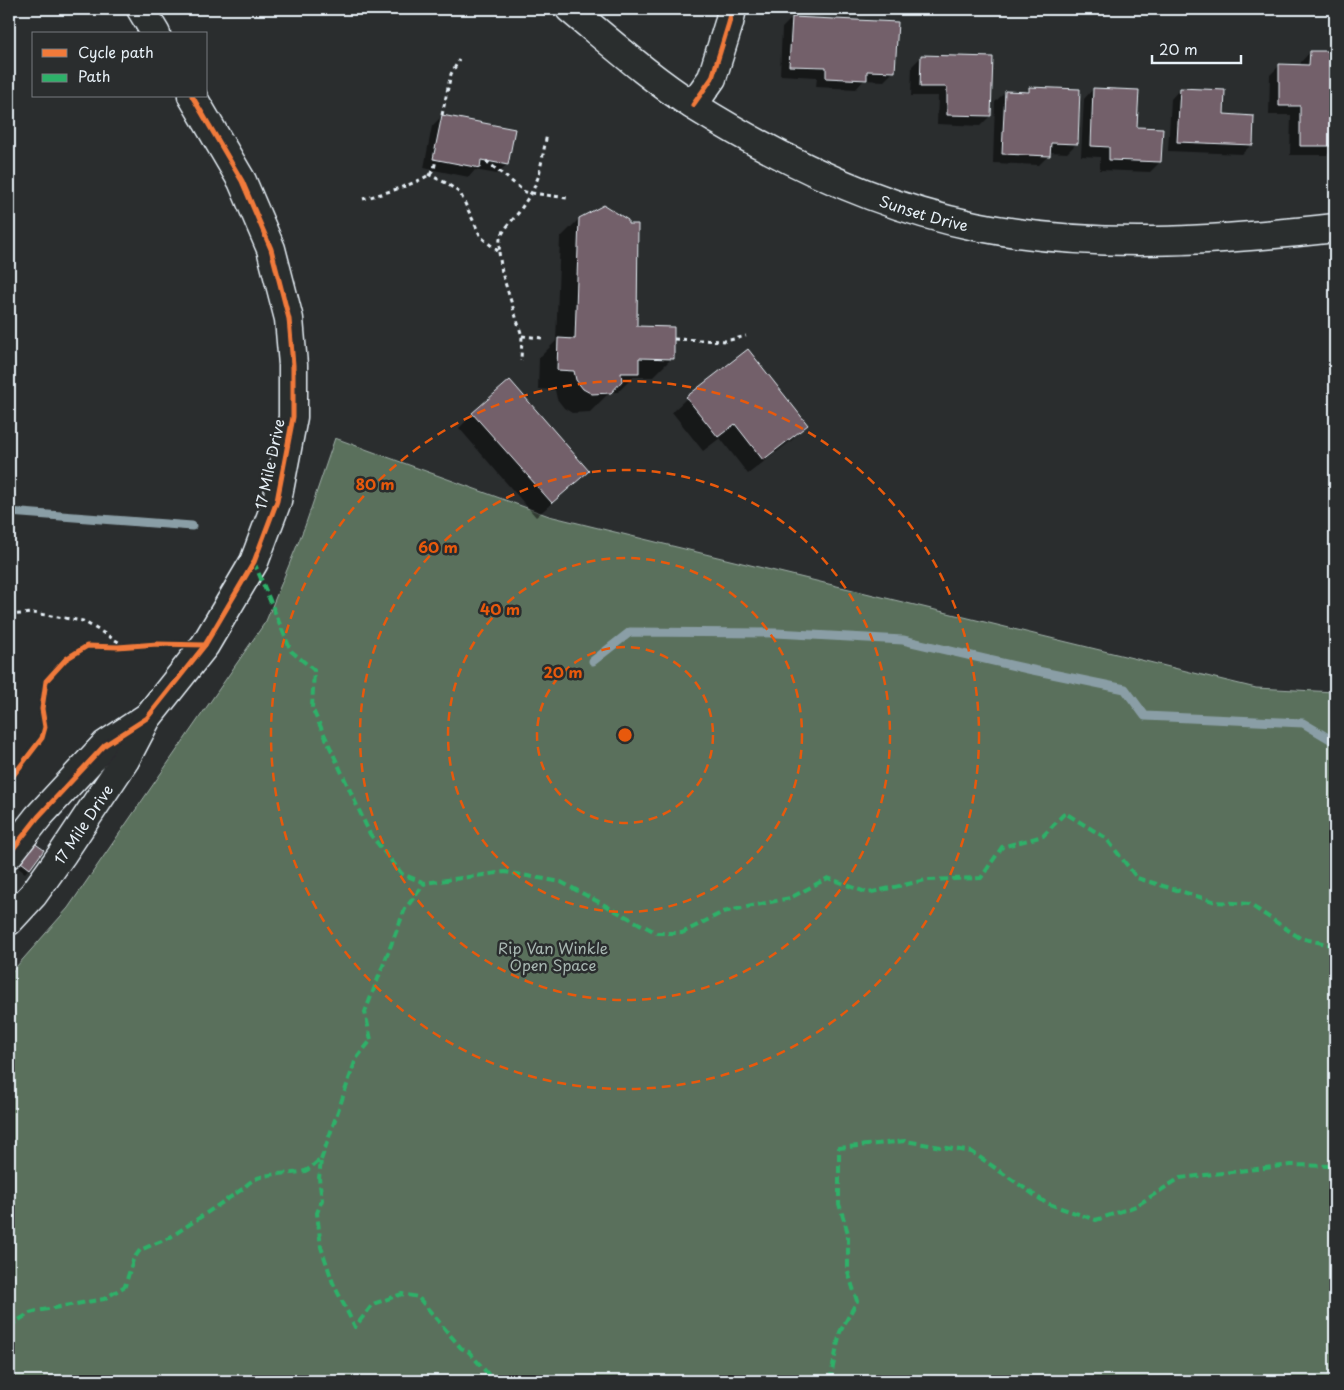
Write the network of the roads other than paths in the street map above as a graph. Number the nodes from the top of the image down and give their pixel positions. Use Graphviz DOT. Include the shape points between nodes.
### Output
graph roads {
  1 [pos="141,9"];
  2 [pos="570,9"];
  3 [pos="732,9"];
  4 [pos="155,32"];
  5 [pos="193,98"];
  6 [pos="694,105"];
  7 [pos="1335,228"];
  8 [pos="147,718"];
  9 [pos="9,854"];
  10 [pos="9,921"];
  1 -- 4 [label="main road"];
  2 -- 6 [label="main road, Sunset Drive" via="643,69"];
  3 -- 6 [label="main road" via="712,78"];
  5 -- 8 [label="main road, 17 Mile Drive" via="242,181 271,249 289,319 293,416 277,501 254,562 205,645"];
  6 -- 7 [label="main road, Sunset Drive" via="808,169 866,194 975,226 1110,240 1259,236"];
  8 -- 9 [label="main road, 17 Mile Drive" via="105,745 38,817"];
  8 -- 10 [label="main road, 17 Mile Drive" via="104,791 33,895"];
}
